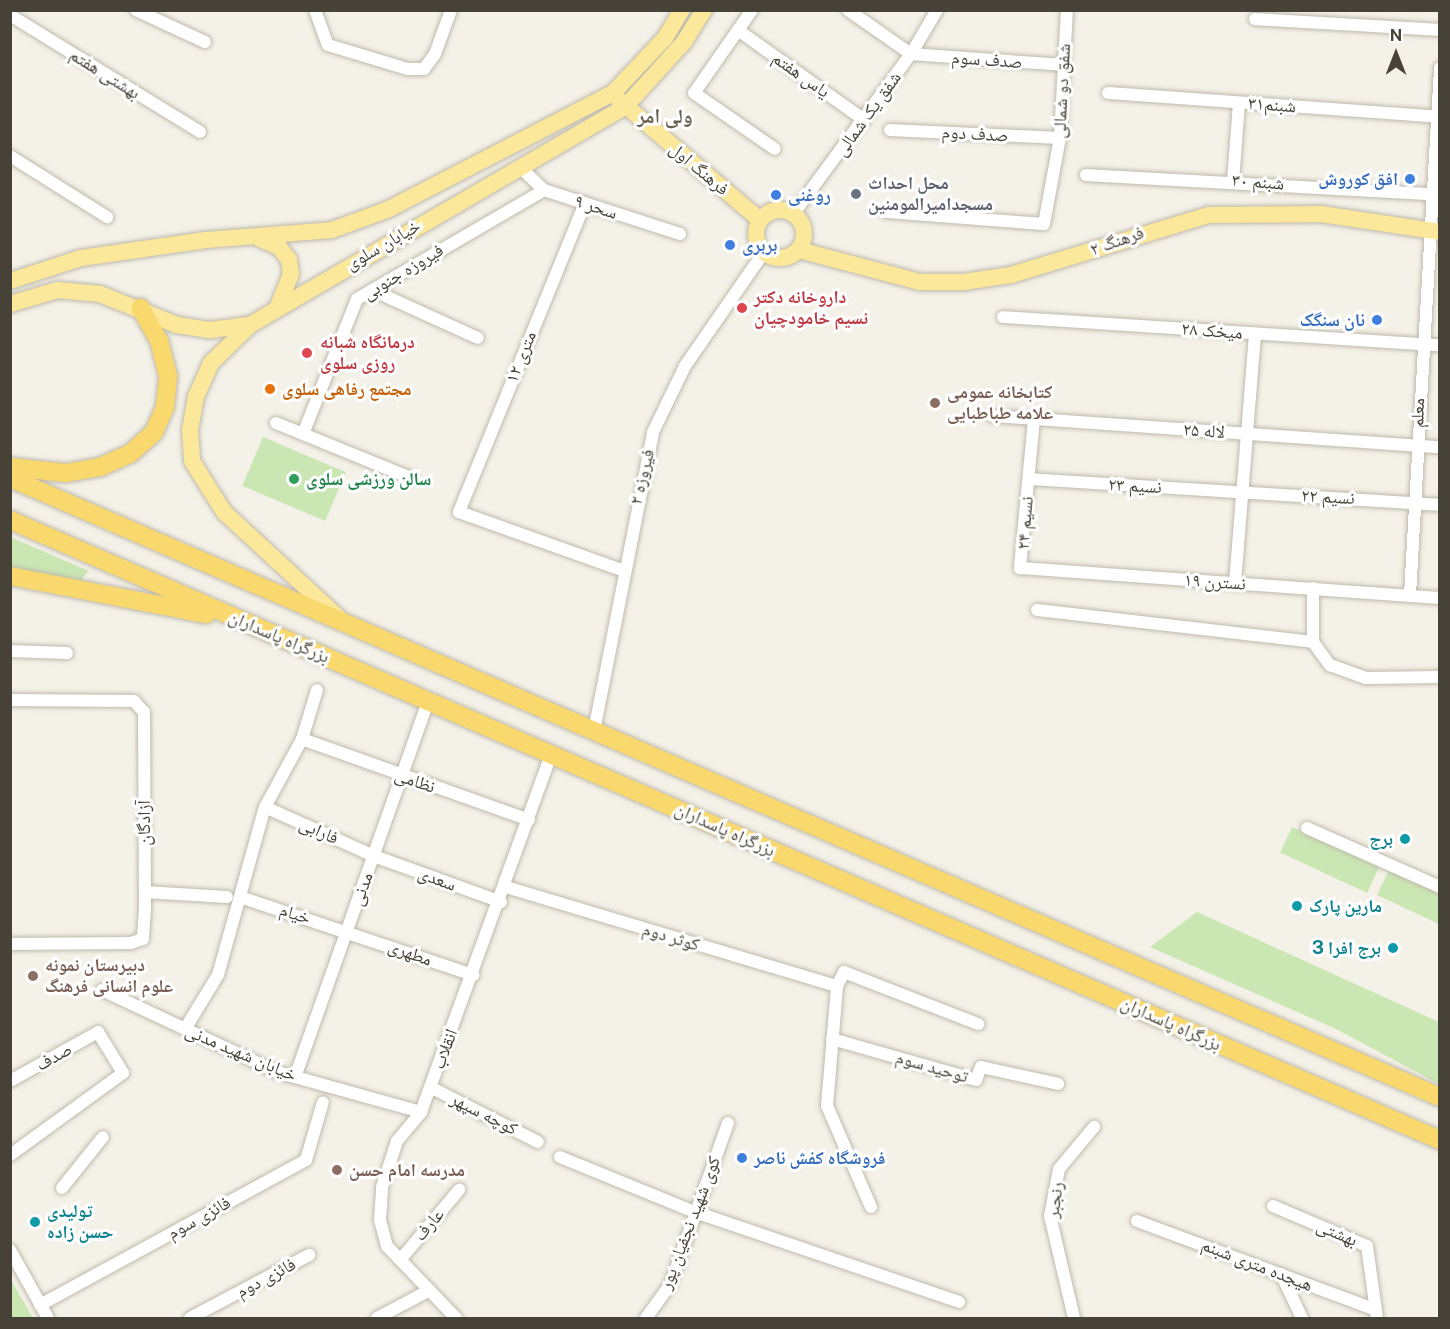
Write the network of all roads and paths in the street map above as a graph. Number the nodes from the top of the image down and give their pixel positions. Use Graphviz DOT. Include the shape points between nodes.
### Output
graph roads {
  1 [pos="136,10"];
  2 [pos="315,10"];
  3 [pos="451,10"];
  4 [pos="682,10"];
  5 [pos="704,10"];
  6 [pos="752,10"];
  7 [pos="848,10"];
  8 [pos="937,10"];
  9 [pos="1067,10"];
  10 [pos="17,15"];
  11 [pos="1255,19"];
  12 [pos="738,30"];
  13 [pos="1440,30"];
  14 [pos="205,42"];
  15 [pos="911,54"];
  16 [pos="1064,65"];
  17 [pos="1440,68"];
  18 [pos="614,93"];
  19 [pos="1108,93"];
  20 [pos="1239,103"];
  21 [pos="625,108"];
  22 [pos="1438,117"];
  23 [pos="864,120"];
  24 [pos="890,130"];
  25 [pos="200,132"];
  26 [pos="1060,138"];
  27 [pos="775,149"];
  28 [pos="10,156"];
  29 [pos="520,166"];
  30 [pos="1086,175"];
  31 [pos="1233,181"];
  32 [pos="544,190"];
  33 [pos="1429,194"];
  34 [pos="585,203"];
  35 [pos="886,212"];
  36 [pos="794,213"];
  37 [pos="107,217"];
  38 [pos="760,220"];
  39 [pos="1433,231"];
  40 [pos="680,234"];
  41 [pos="260,238"];
  42 [pos="799,250"];
  43 [pos="764,252"];
  44 [pos="10,281"];
  45 [pos="372,290"];
  46 [pos="10,304"];
  47 [pos="141,308"];
  48 [pos="277,308"];
  49 [pos="1003,317"];
  50 [pos="250,325"];
  51 [pos="1255,334"];
  52 [pos="478,338"];
  53 [pos="1421,343"];
  54 [pos="1440,345"];
  55 [pos="992,416"];
  56 [pos="1034,419"];
  57 [pos="276,423"];
  58 [pos="303,434"];
  59 [pos="1247,434"];
  60 [pos="1417,445"];
  61 [pos="1440,447"];
  62 [pos="10,466"];
  63 [pos="10,478"];
  64 [pos="411,478"];
  65 [pos="1029,479"];
  66 [pos="1242,492"];
  67 [pos="1414,502"];
  68 [pos="1440,505"];
  69 [pos="10,520"];
  70 [pos="1020,568"];
  71 [pos="622,570"];
  72 [pos="10,576"];
  73 [pos="1235,583"];
  74 [pos="1313,588"];
  75 [pos="1410,595"];
  76 [pos="1440,598"];
  77 [pos="1037,610"];
  78 [pos="240,621"];
  79 [pos="344,623"];
  80 [pos="1313,642"];
  81 [pos="10,651"];
  82 [pos="67,653"];
  83 [pos="1440,677"];
  84 [pos="317,690"];
  85 [pos="10,700"];
  86 [pos="428,701"];
  87 [pos="594,731"];
  88 [pos="302,739"];
  89 [pos="551,754"];
  90 [pos="402,776"];
  91 [pos="265,807"];
  92 [pos="529,820"];
  93 [pos="1307,828"];
  94 [pos="374,856"];
  95 [pos="506,887"];
  96 [pos="1440,887"];
  97 [pos="145,892"];
  98 [pos="227,897"];
  99 [pos="243,898"];
  100 [pos="501,902"];
  101 [pos="347,930"];
  102 [pos="10,944"];
  103 [pos="473,975"];
  104 [pos="837,987"];
  105 [pos="102,990"];
  106 [pos="978,1024"];
  107 [pos="185,1029"];
  108 [pos="832,1039"];
  109 [pos="295,1077"];
  110 [pos="10,1081"];
  111 [pos="1058,1084"];
  112 [pos="430,1087"];
  113 [pos="1440,1097"];
  114 [pos="323,1102"];
  115 [pos="421,1112"];
  116 [pos="728,1123"];
  117 [pos="1094,1127"];
  118 [pos="103,1137"];
  119 [pos="1440,1140"];
  120 [pos="538,1142"];
  121 [pos="10,1155"];
  122 [pos="560,1157"];
  123 [pos="62,1188"];
  124 [pos="459,1190"];
  125 [pos="1273,1206"];
  126 [pos="871,1207"];
  127 [pos="695,1212"];
  128 [pos="1137,1221"];
  129 [pos="10,1250"];
  130 [pos="309,1255"];
  131 [pos="400,1260"];
  132 [pos="1281,1274"];
  133 [pos="428,1291"];
  134 [pos="959,1302"];
  135 [pos="40,1305"];
  136 [pos="1376,1314"];
  137 [pos="48,1318"];
  138 [pos="190,1318"];
  139 [pos="377,1318"];
  140 [pos="456,1318"];
  141 [pos="646,1318"];
  142 [pos="1074,1318"];
  143 [pos="1302,1318"];
  1 -- 14 [label="street"];
  2 -- 3 [label="street" via="328,45 408,69 424,69 435,54"];
  4 -- 18 [label="main road, خیابان سلوی" via="665,38"];
  5 -- 21 [label="main road, خیابان سلوی" via="684,42"];
  6 -- 12 [label="street"];
  7 -- 15 [label="street"];
  8 -- 15 [label="street, شفق یک شمالی"];
  9 -- 16 [label="street, شفق دو شمالی"];
  10 -- 25 [label="street, بهشتی هفتم"];
  11 -- 13 [label="street"];
  12 -- 23 [label="street, یاس هفتم"];
  12 -- 27 [label="street" via="694,93"];
  15 -- 16 [label="street, صدف سوم"];
  15 -- 23 [label="street, شفق یک شمالی"];
  16 -- 26 [label="street, شفق دو شمالی"];
  17 -- 22 [label="street, معلم"];
  18 -- 21 [label="main road, فرهنگ اول"];
  18 -- 41 [label="main road, خیابان سلوی" via="388,209 332,230"];
  19 -- 20 [label="street, شبنم۳۱"];
  20 -- 22 [label="street, شبنم۳۱"];
  20 -- 31 [label="street"];
  21 -- 29 [label="main road, خیابان سلوی"];
  21 -- 38 [label="main road, فرهنگ اول"];
  22 -- 33 [label="street, معلم"];
  23 -- 36 [label="street, شفق یک شمالی"];
  24 -- 26 [label="street, صدف دوم"];
  26 -- 35 [label="street, شفق دو شمالی" via="1044,224"];
  28 -- 37 [label="street"];
  29 -- 32 [label="street, سحر ۹"];
  29 -- 48 [label="main road, خیابان سلوی"];
  30 -- 31 [label="street, شبنم ۳۰"];
  31 -- 33 [label="street, شبنم ۳۰"];
  32 -- 34 [label="street, سحر ۹"];
  32 -- 45 [label="street, فیروزه جنوبی"];
  33 -- 39 [label="street, معلم"];
  34 -- 40 [label="street, سحر ۹"];
  34 -- 71 [label="street, ۱۲ متری" via="459,512"];
  36 -- 38 [label="main road" via="779,209"];
  36 -- 42 [label="main road" via="805,235"];
  38 -- 43 [label="main road" via="756,234"];
  39 -- 42 [label="main road, فرهنگ ۲" via="1321,214 1208,215 1011,275 964,282 920,282"];
  39 -- 53 [label="street, معلم"];
  41 -- 44 [label="main road, خیابان سلوی" via="206,240 81,258"];
  41 -- 48 [label="main road" via="279,247 289,260 291,274"];
  42 -- 43 [label="main road" via="779,259"];
  43 -- 71 [label="street, فیروزه ٢" via="666,404 639,483"];
  45 -- 52 [label="street"];
  45 -- 58 [label="street, فیروزه جنوبی" via="357,299"];
  46 -- 47 [label="main road, خیابان سلوی" via="58,290 100,294"];
  47 -- 50 [label="main road, خیابان سلوی" via="177,325 210,330"];
  47 -- 62 [label="highway" via="159,341 168,376 165,407 154,432 131,453 100,467 66,473"];
  48 -- 50 [label="main road, خیابان سلوی"];
  49 -- 51 [label="street, میخک ۲۸"];
  50 -- 79 [label="main road" via="211,363 196,396 190,430 192,461 224,512"];
  51 -- 53 [label="street, میخک ۲۸"];
  51 -- 59 [label="street"];
  53 -- 54 [label="street, میخک ۲۸"];
  53 -- 60 [label="street, معلم"];
  55 -- 56 [label="street, لاله ۲۵"];
  56 -- 59 [label="street, لاله ۲۵"];
  56 -- 65 [label="street, نسیم ۲۴"];
  57 -- 58 [label="street"];
  58 -- 64 [label="street"];
  59 -- 60 [label="street, لاله ۲۵"];
  59 -- 66 [label="street"];
  60 -- 61 [label="street, لاله ۲۵"];
  60 -- 67 [label="street, معلم"];
  63 -- 79 [label="highway"];
  65 -- 66 [label="street, نسیم ۲۳"];
  65 -- 70 [label="street, نسیم ۲۴"];
  66 -- 67 [label="street, نسیم ۲۲"];
  66 -- 73 [label="street"];
  67 -- 68 [label="street, نسیم ۲۲"];
  67 -- 75 [label="street, معلم"];
  69 -- 78 [label="highway, بزرگراه پاسداران"];
  70 -- 73 [label="street, نسترن ۱۹"];
  71 -- 87 [label="street, فیروزه ٢"];
  72 -- 78 [label="highway"];
  73 -- 74 [label="street, نسترن ۱۹"];
  74 -- 75 [label="street, نسترن ۱۹"];
  74 -- 80 [label="street"];
  75 -- 76 [label="street, نسترن ۱۹"];
  77 -- 80 [label="street"];
  78 -- 86 [label="highway, بزرگراه پاسداران"];
  79 -- 87 [label="highway"];
  80 -- 83 [label="street" via="1330,665 1366,678"];
  81 -- 82 [label="street"];
  84 -- 88 [label="street"];
  85 -- 97 [label="street, آزادگان" via="134,701 144,712"];
  86 -- 89 [label="highway, بزرگراه پاسداران"];
  86 -- 90 [label="street, مدنی"];
  87 -- 113 [label="highway"];
  88 -- 90 [label="street, نظامی"];
  88 -- 91 [label="street"];
  89 -- 92 [label="street, انقلاب"];
  89 -- 119 [label="highway, بزرگراه پاسداران"];
  90 -- 92 [label="street, نظامی"];
  90 -- 94 [label="street, مدنی"];
  91 -- 94 [label="street, فارابی"];
  91 -- 99 [label="street"];
  92 -- 95 [label="street, انقلاب"];
  93 -- 96 [label="street"];
  94 -- 100 [label="street, سعدی"];
  94 -- 101 [label="street, مدنی"];
  95 -- 100 [label="street, انقلاب"];
  95 -- 104 [label="street, کوثر دوم"];
  97 -- 98 [label="street"];
  97 -- 102 [label="street, آزادگان" via="143,939"];
  99 -- 101 [label="street, خیام"];
  99 -- 107 [label="street" via="218,975"];
  100 -- 103 [label="street, انقلاب"];
  101 -- 103 [label="street, مطهری"];
  101 -- 109 [label="street, مدنی"];
  103 -- 112 [label="street, انقلاب"];
  104 -- 106 [label="street" via="844,972"];
  104 -- 108 [label="street"];
  105 -- 107 [label="street, خیابان شهید مدنی"];
  107 -- 109 [label="street, خیابان شهید مدنی"];
  108 -- 111 [label="street, توحید سوم" via="976,1080 981,1067"];
  108 -- 126 [label="street" via="827,1106"];
  109 -- 115 [label="street, خیابان شهید مدنی"];
  110 -- 121 [label="street, صدف" via="98,1032 123,1073"];
  112 -- 115 [label="street, انقلاب"];
  112 -- 120 [label="street, کوچه سپهر"];
  114 -- 135 [label="street, فائزی سوم" via="306,1160"];
  115 -- 131 [label="street, انقلاب" via="397,1142 382,1187 380,1219 387,1246"];
  116 -- 127 [label="street, کوی شهید نجفیان پور"];
  117 -- 142 [label="street, رنجبر" via="1059,1169 1050,1215"];
  118 -- 123 [label="street"];
  122 -- 127 [label="street"];
  124 -- 131 [label="street, عارف"];
  125 -- 136 [label="street, بهشتی" via="1367,1246"];
  127 -- 134 [label="street"];
  127 -- 141 [label="street, کوی شهید نجفیان پور" via="670,1285"];
  128 -- 132 [label="street, هیجده متری شبنم"];
  129 -- 135 [label="street"];
  130 -- 138 [label="street, فائزی دوم"];
  131 -- 133 [label="street, انقلاب"];
  132 -- 136 [label="street, هیجده متری شبنم"];
  132 -- 143 [label="street"];
  133 -- 139 [label="street"];
  133 -- 140 [label="street, انقلاب"];
  135 -- 137 [label="street"];
}
